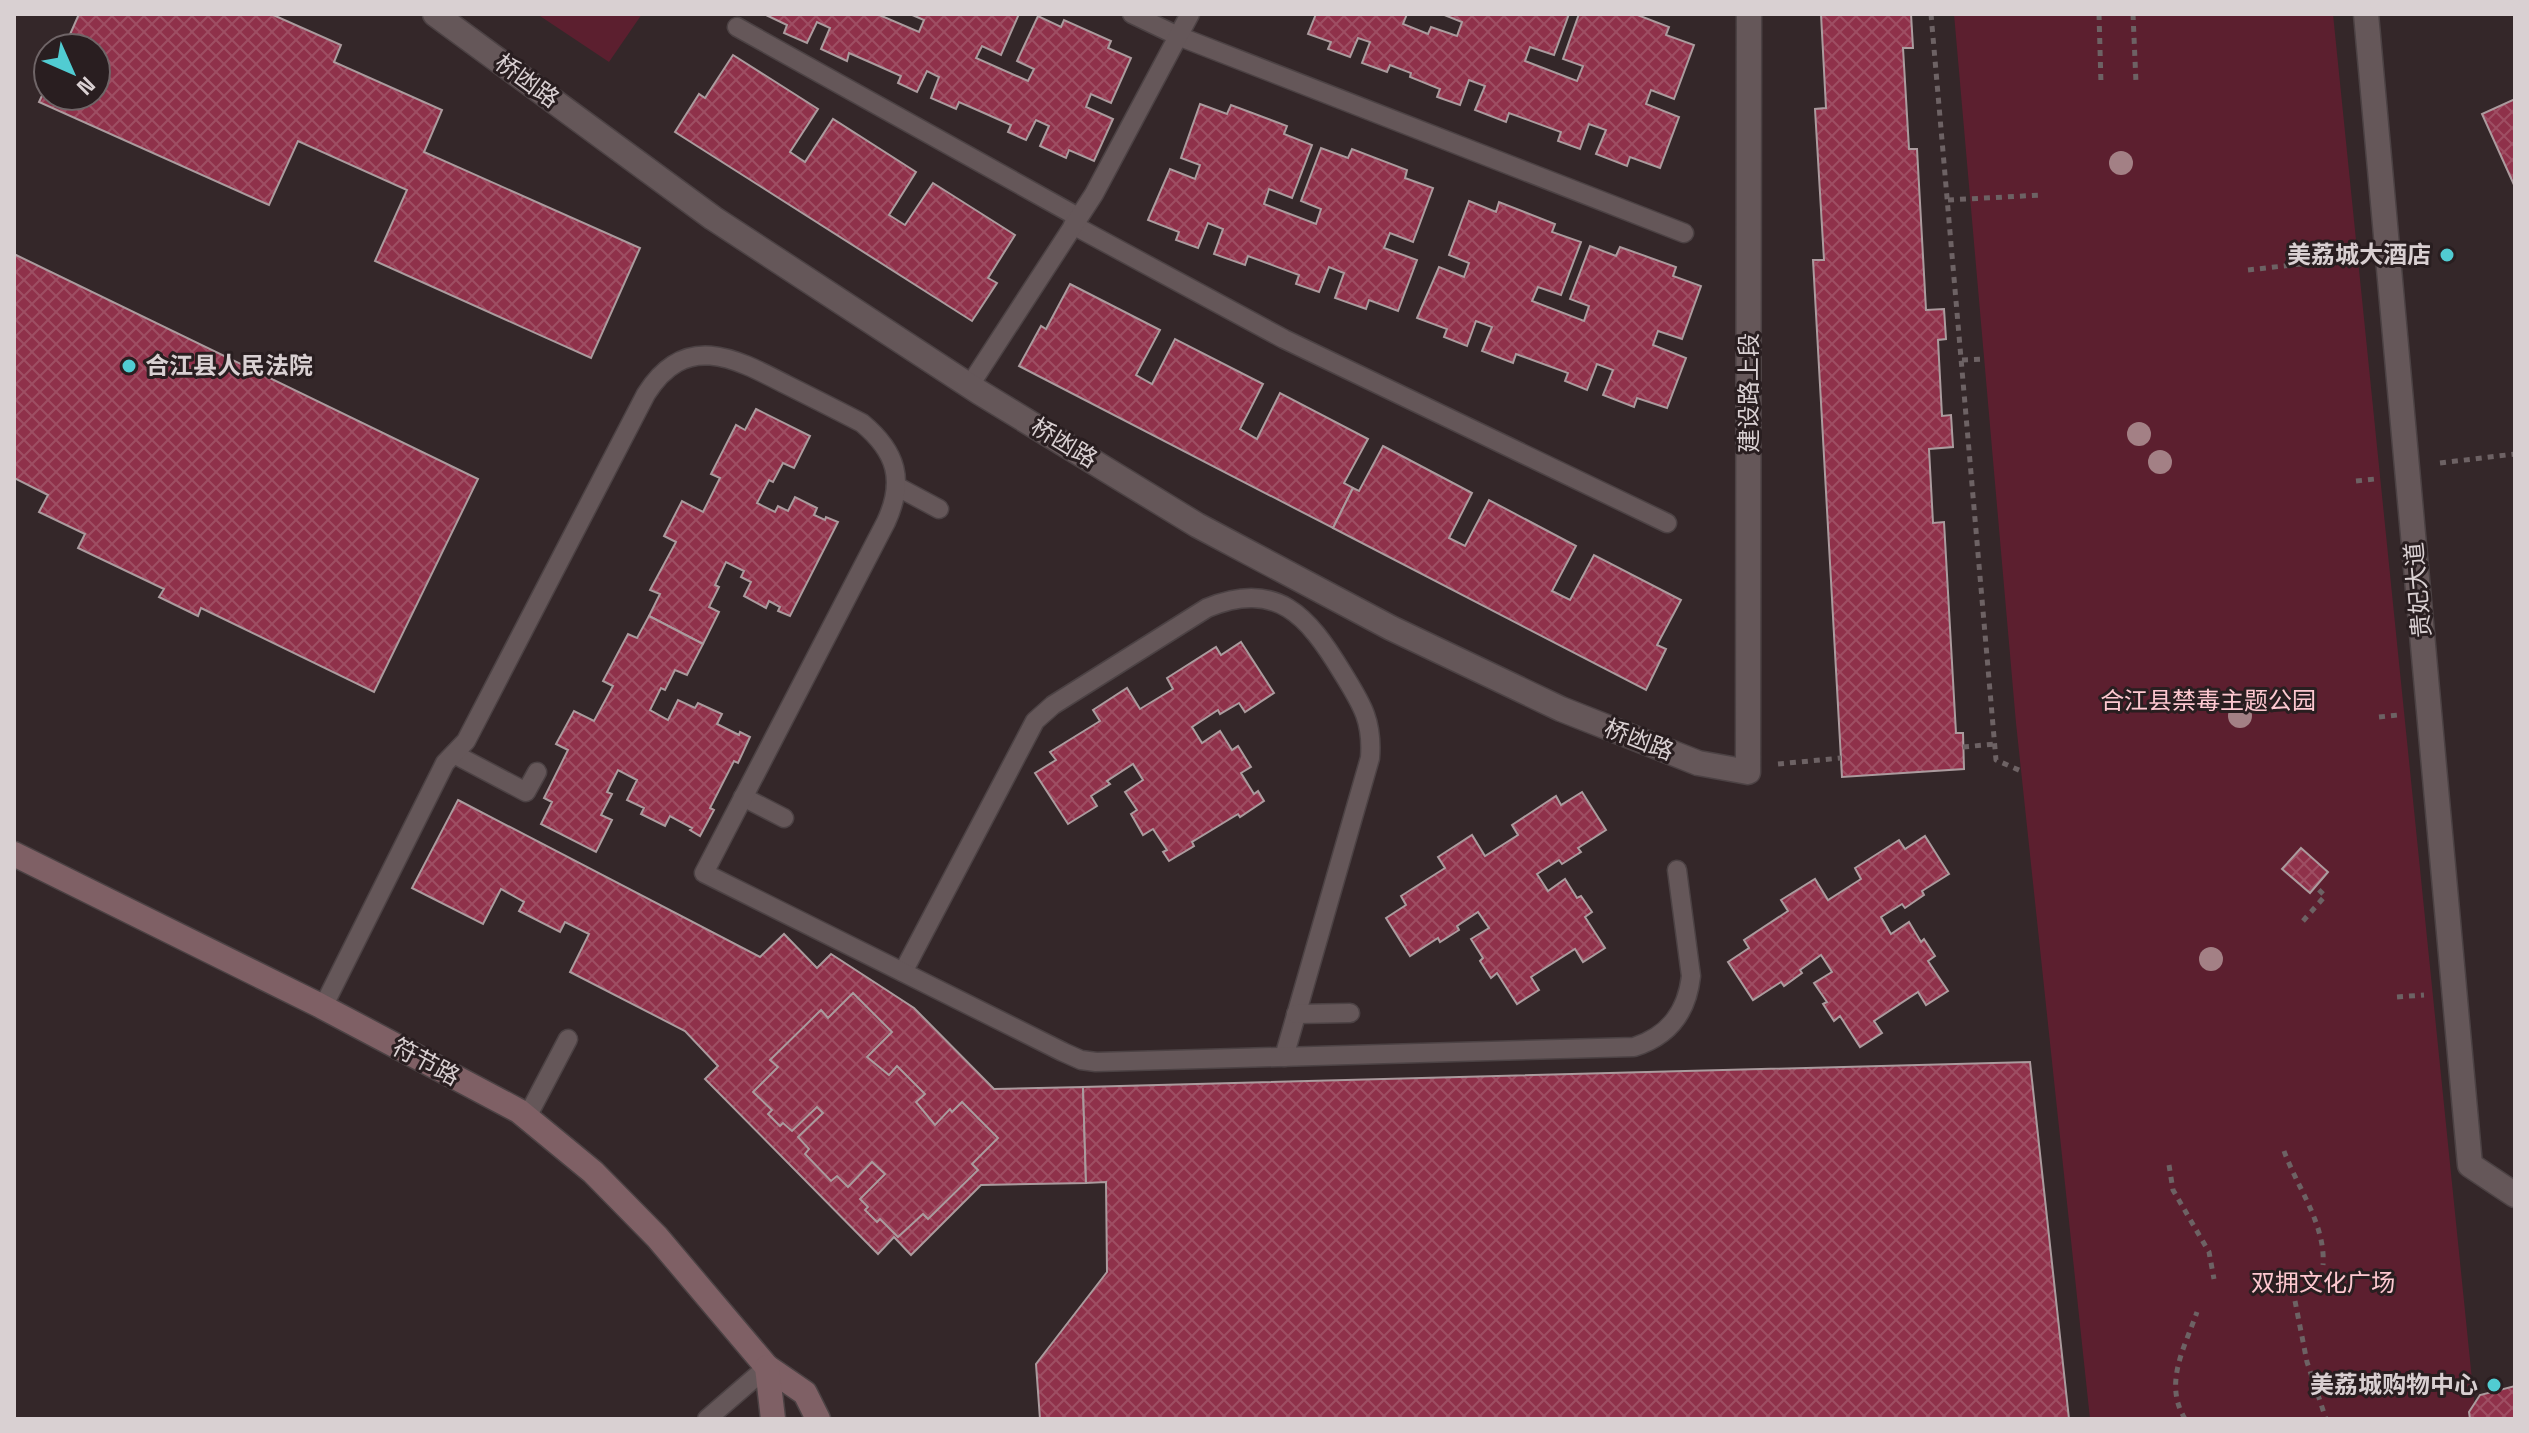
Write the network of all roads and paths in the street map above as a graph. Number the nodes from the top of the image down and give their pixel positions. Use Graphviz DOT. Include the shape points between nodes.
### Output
graph roads {
  1 [pos="435,14"];
  2 [pos="1132,14"];
  3 [pos="1190,14"];
  4 [pos="1749,14"];
  5 [pos="1931,14"];
  6 [pos="2099,14"];
  7 [pos="2133,14"];
  8 [pos="2366,14"];
  9 [pos="737,27"];
  10 [pos="1178,36"];
  11 [pos="2136,83"];
  12 [pos="2101,84"];
  13 [pos="2042,195"];
  14 [pos="1948,200"];
  15 [pos="1076,221"];
  16 [pos="1684,233"];
  17 [pos="2388,254"];
  18 [pos="2248,270"];
  19 [pos="1984,359"];
  20 [pos="1962,360"];
  21 [pos="970,385"];
  22 [pos="2515,454"];
  23 [pos="2407,466"];
  24 [pos="896,486"];
  25 [pos="939,509"];
  26 [pos="1667,523"];
  27 [pos="1995,744"];
  28 [pos="1963,747"];
  29 [pos="454,754"];
  30 [pos="1841,758"];
  31 [pos="1748,769"];
  32 [pos="2021,771"];
  33 [pos="537,772"];
  34 [pos="743,797"];
  35 [pos="784,818"];
  36 [pos="14,854"];
  37 [pos="1677,870"];
  38 [pos="2316,887"];
  39 [pos="2303,921"];
  40 [pos="903,972"];
  41 [pos="323,1007"];
  42 [pos="1350,1013"];
  43 [pos="1296,1014"];
  44 [pos="568,1039"];
  45 [pos="1284,1057"];
  46 [pos="527,1117"];
  47 [pos="2284,1151"];
  48 [pos="2169,1165"];
  49 [pos="2515,1195"];
  50 [pos="2323,1265"];
  51 [pos="2214,1279"];
  52 [pos="2295,1301"];
  53 [pos="2197,1312"];
  54 [pos="767,1367"];
  55 [pos="707,1419"];
  56 [pos="773,1419"];
  57 [pos="818,1419"];
  58 [pos="2185,1419"];
  59 [pos="2326,1419"];
  1 -- 21 [label="street, 桥凼路" via="713,218"];
  2 -- 10 [label="lane"];
  3 -- 10 [label="lane"];
  4 -- 31 [label="street, 建设路上段"];
  5 -- 14 [label="path"];
  6 -- 12 [label="path"];
  7 -- 11 [label="path"];
  8 -- 17 [label="street, 贵妃大道"];
  9 -- 15 [label="lane"];
  10 -- 15 [label="lane"];
  10 -- 16 [label="lane"];
  13 -- 14 [label="path"];
  14 -- 20 [label="path"];
  15 -- 21 [label="lane"];
  15 -- 26 [label="lane" via="1284,339"];
  17 -- 18 [label="path"];
  17 -- 23 [label="street, 贵妃大道"];
  19 -- 20 [label="path"];
  20 -- 27 [label="path"];
  21 -- 31 [label="street, 桥凼路" via="1197,525 1391,628 1561,709 1698,763"];
  22 -- 23 [label="path"];
  23 -- 49 [label="street, 贵妃大道" via="2470,1165"];
  24 -- 25 [label="lane"];
  24 -- 29 [label="lane" via="888,451 862,423 739,360 708,354 677,362 646,394 466,741"];
  24 -- 34 [label="lane" via="886,522"];
  27 -- 28 [label="path"];
  27 -- 32 [label="path" via="1996,760"];
  29 -- 33 [label="lane" via="526,792"];
  29 -- 41 [label="lane"];
  30 -- 31 [label="path"];
  34 -- 35 [label="lane"];
  34 -- 40 [label="lane" via="704,873"];
  36 -- 41 [label="main road, 符节路"];
  37 -- 45 [label="lane" via="1689,993 1673,1023 1649,1042 1618,1049"];
  38 -- 39 [label="path" via="2325,896"];
  40 -- 43 [label="lane" via="1035,721 1207,608 1226,601 1266,600 1298,614 1322,639 1364,709 1371,732 1370,758"];
  40 -- 45 [label="lane" via="1081,1060"];
  41 -- 46 [label="main road, 符节路"];
  42 -- 43 [label="lane"];
  43 -- 45 [label="lane"];
  44 -- 46 [label="lane"];
  46 -- 54 [label="main road, 符节路" via="593,1172 657,1237"];
  47 -- 50 [label="path" via="2322,1239"];
  48 -- 51 [label="path" via="2173,1190 2209,1252"];
  52 -- 59 [label="path"];
  53 -- 58 [label="path" via="2174,1377"];
  54 -- 55 [label="lane"];
  54 -- 56 [label="main road"];
  54 -- 57 [label="main road, 符节路" via="805,1393"];
}
